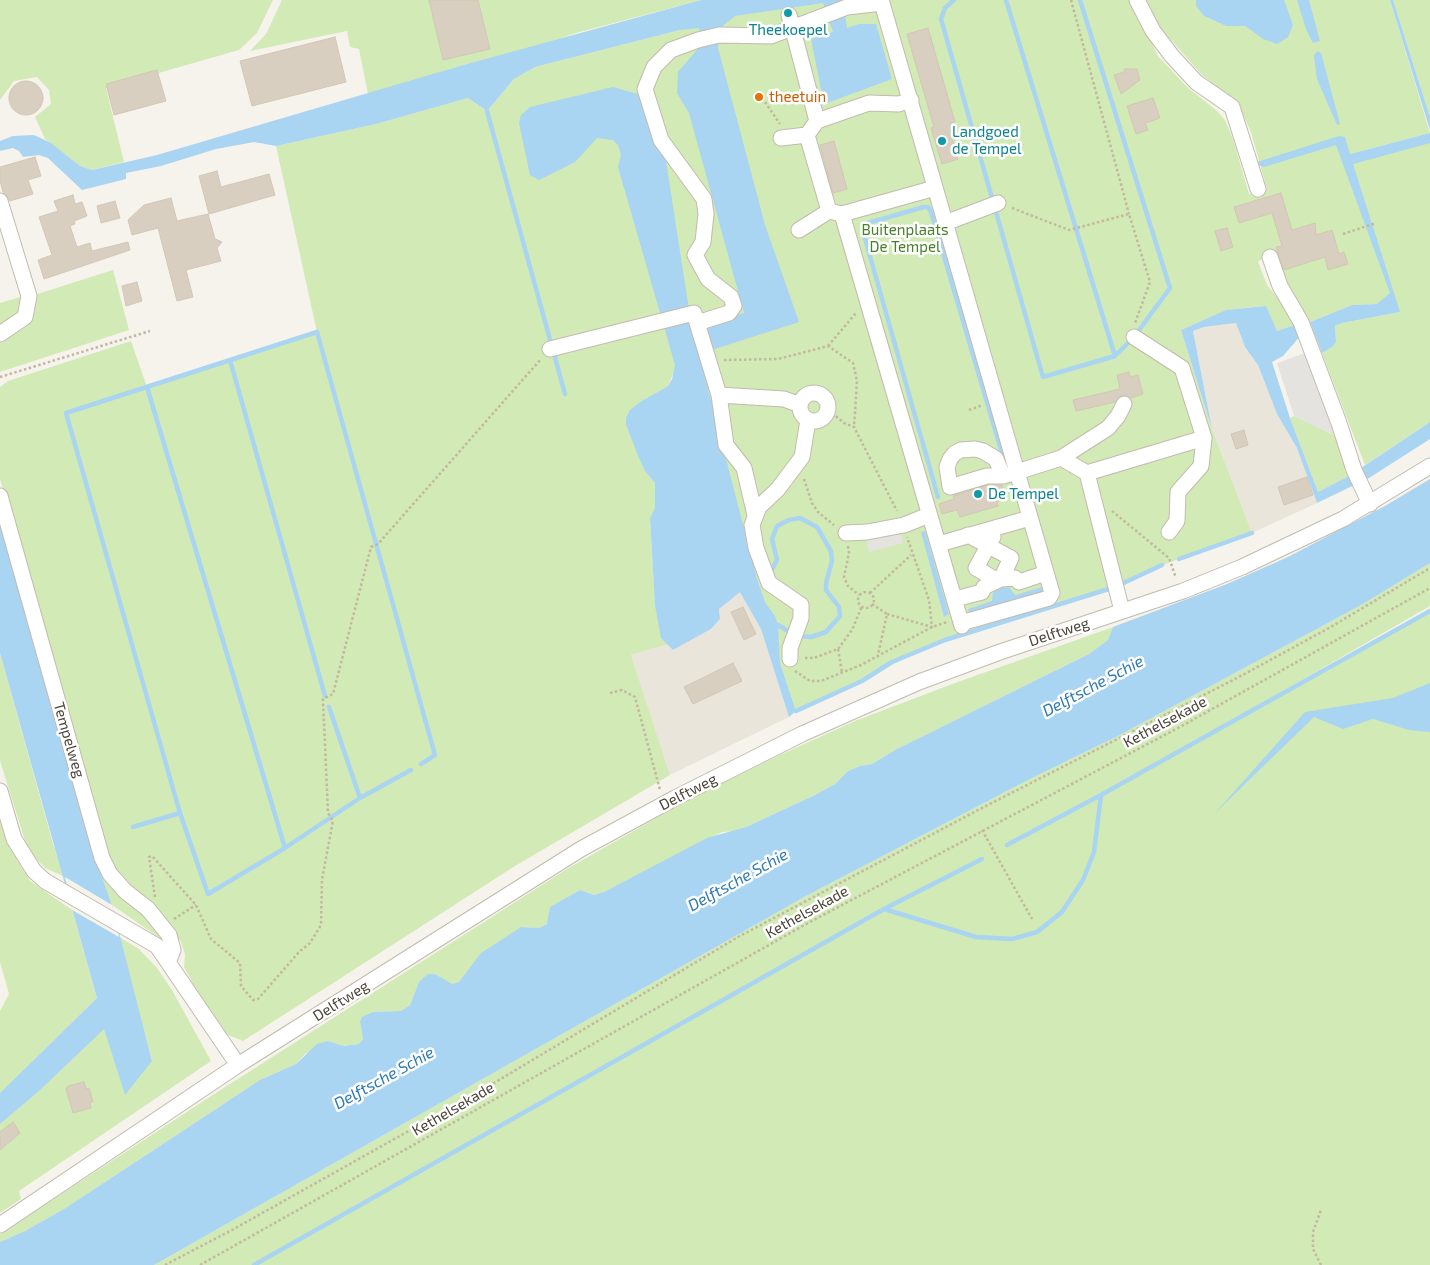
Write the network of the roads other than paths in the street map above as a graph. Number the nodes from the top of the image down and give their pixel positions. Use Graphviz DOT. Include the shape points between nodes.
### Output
graph roads {
  1 [pos="1137,0"];
  2 [pos="884,1"];
  3 [pos="791,21"];
  4 [pos="911,100"];
  5 [pos="817,121"];
  6 [pos="935,188"];
  7 [pos="1258,189"];
  8 [pos="0,201"];
  9 [pos="994,205"];
  10 [pos="836,213"];
  11 [pos="945,223"];
  12 [pos="799,230"];
  13 [pos="1270,257"];
  14 [pos="696,321"];
  15 [pos="0,334"];
  16 [pos="1134,337"];
  17 [pos="550,349"];
  18 [pos="719,395"];
  19 [pos="1124,404"];
  20 [pos="800,405"];
  21 [pos="808,420"];
  22 [pos="1204,438"];
  23 [pos="1061,458"];
  24 [pos="1430,466"];
  25 [pos="1086,473"];
  26 [pos="1010,474"];
  27 [pos="0,496"];
  28 [pos="1370,504"];
  29 [pos="755,515"];
  30 [pos="929,515"];
  31 [pos="1030,518"];
  32 [pos="999,527"];
  33 [pos="1169,532"];
  34 [pos="846,533"];
  35 [pos="968,536"];
  36 [pos="939,544"];
  37 [pos="989,546"];
  38 [pos="1046,574"];
  39 [pos="999,579"];
  40 [pos="955,599"];
  41 [pos="1122,611"];
  42 [pos="790,659"];
  43 [pos="0,791"];
  44 [pos="169,960"];
  45 [pos="238,1065"];
  46 [pos="0,1225"];
  1 -- 7 [label="street" via="1153,32 1172,56 1196,82 1232,106"];
  2 -- 3 [label="street"];
  2 -- 4 [label="street"];
  3 -- 5 [label="street"];
  3 -- 14 [label="street" via="771,36 719,35 670,50 654,67 645,89 661,140 704,198 703,242 695,254 708,279 730,297 734,306 729,313"];
  4 -- 5 [label="street" via="899,104 869,103"];
  4 -- 6 [label="street"];
  5 -- 10 [label="street" via="794,137"];
  6 -- 10 [label="street"];
  6 -- 11 [label="street"];
  8 -- 15 [label="street" via="29,296 25,317"];
  9 -- 11 [label="street"];
  10 -- 12 [label="street"];
  10 -- 30 [label="street" via="866,300"];
  11 -- 26 [label="street"];
  13 -- 28 [label="street" via="1280,286 1301,322 1315,356 1354,470"];
  14 -- 17 [label="street"];
  14 -- 18 [label="street"];
  16 -- 22 [label="street" via="1182,368"];
  18 -- 20 [label="street" via="784,399"];
  18 -- 29 [label="street" via="726,446 744,468"];
  19 -- 23 [label="street" via="1108,428"];
  20 -- 21 [label="street" via="803,416"];
  20 -- 21 [label="street" via="810,394 816,393 828,401 828,410 819,419"];
  21 -- 29 [label="street" via="802,457"];
  22 -- 25 [label="street"];
  22 -- 33 [label="street" via="1200,466 1178,492 1177,521"];
  23 -- 25 [label="street"];
  23 -- 26 [label="street"];
  24 -- 28 [label="street, Delftweg"];
  25 -- 41 [label="street"];
  26 -- 31 [label="street"];
  27 -- 44 [label="street, Tempelweg" via="96,837 110,874 125,891 165,921 173,950"];
  28 -- 41 [label="street, Delftweg" via="1242,568 1178,585"];
  29 -- 42 [label="street" via="752,525 756,548 766,576 801,605 802,618 794,636"];
  30 -- 34 [label="street" via="904,525"];
  30 -- 36 [label="street"];
  31 -- 32 [label="street"];
  31 -- 38 [label="street"];
  32 -- 35 [label="street"];
  32 -- 37 [label="street"];
  35 -- 36 [label="street"];
  35 -- 37 [label="street"];
  36 -- 40 [label="street"];
  37 -- 39 [label="street" via="1011,558"];
  37 -- 39 [label="street" via="976,568"];
  38 -- 39 [label="street" via="1019,582 1016,578"];
  38 -- 40 [label="street" via="1052,593 1049,598 962,623"];
  39 -- 40 [label="street" via="984,587 982,592"];
  41 -- 45 [label="street, Delftweg" via="919,682 802,734 676,798 581,849"];
  43 -- 44 [label="street" via="14,839 34,871 45,881 157,946"];
  44 -- 45 [label="street"];
  45 -- 46 [label="street, Delftweg"];
}
